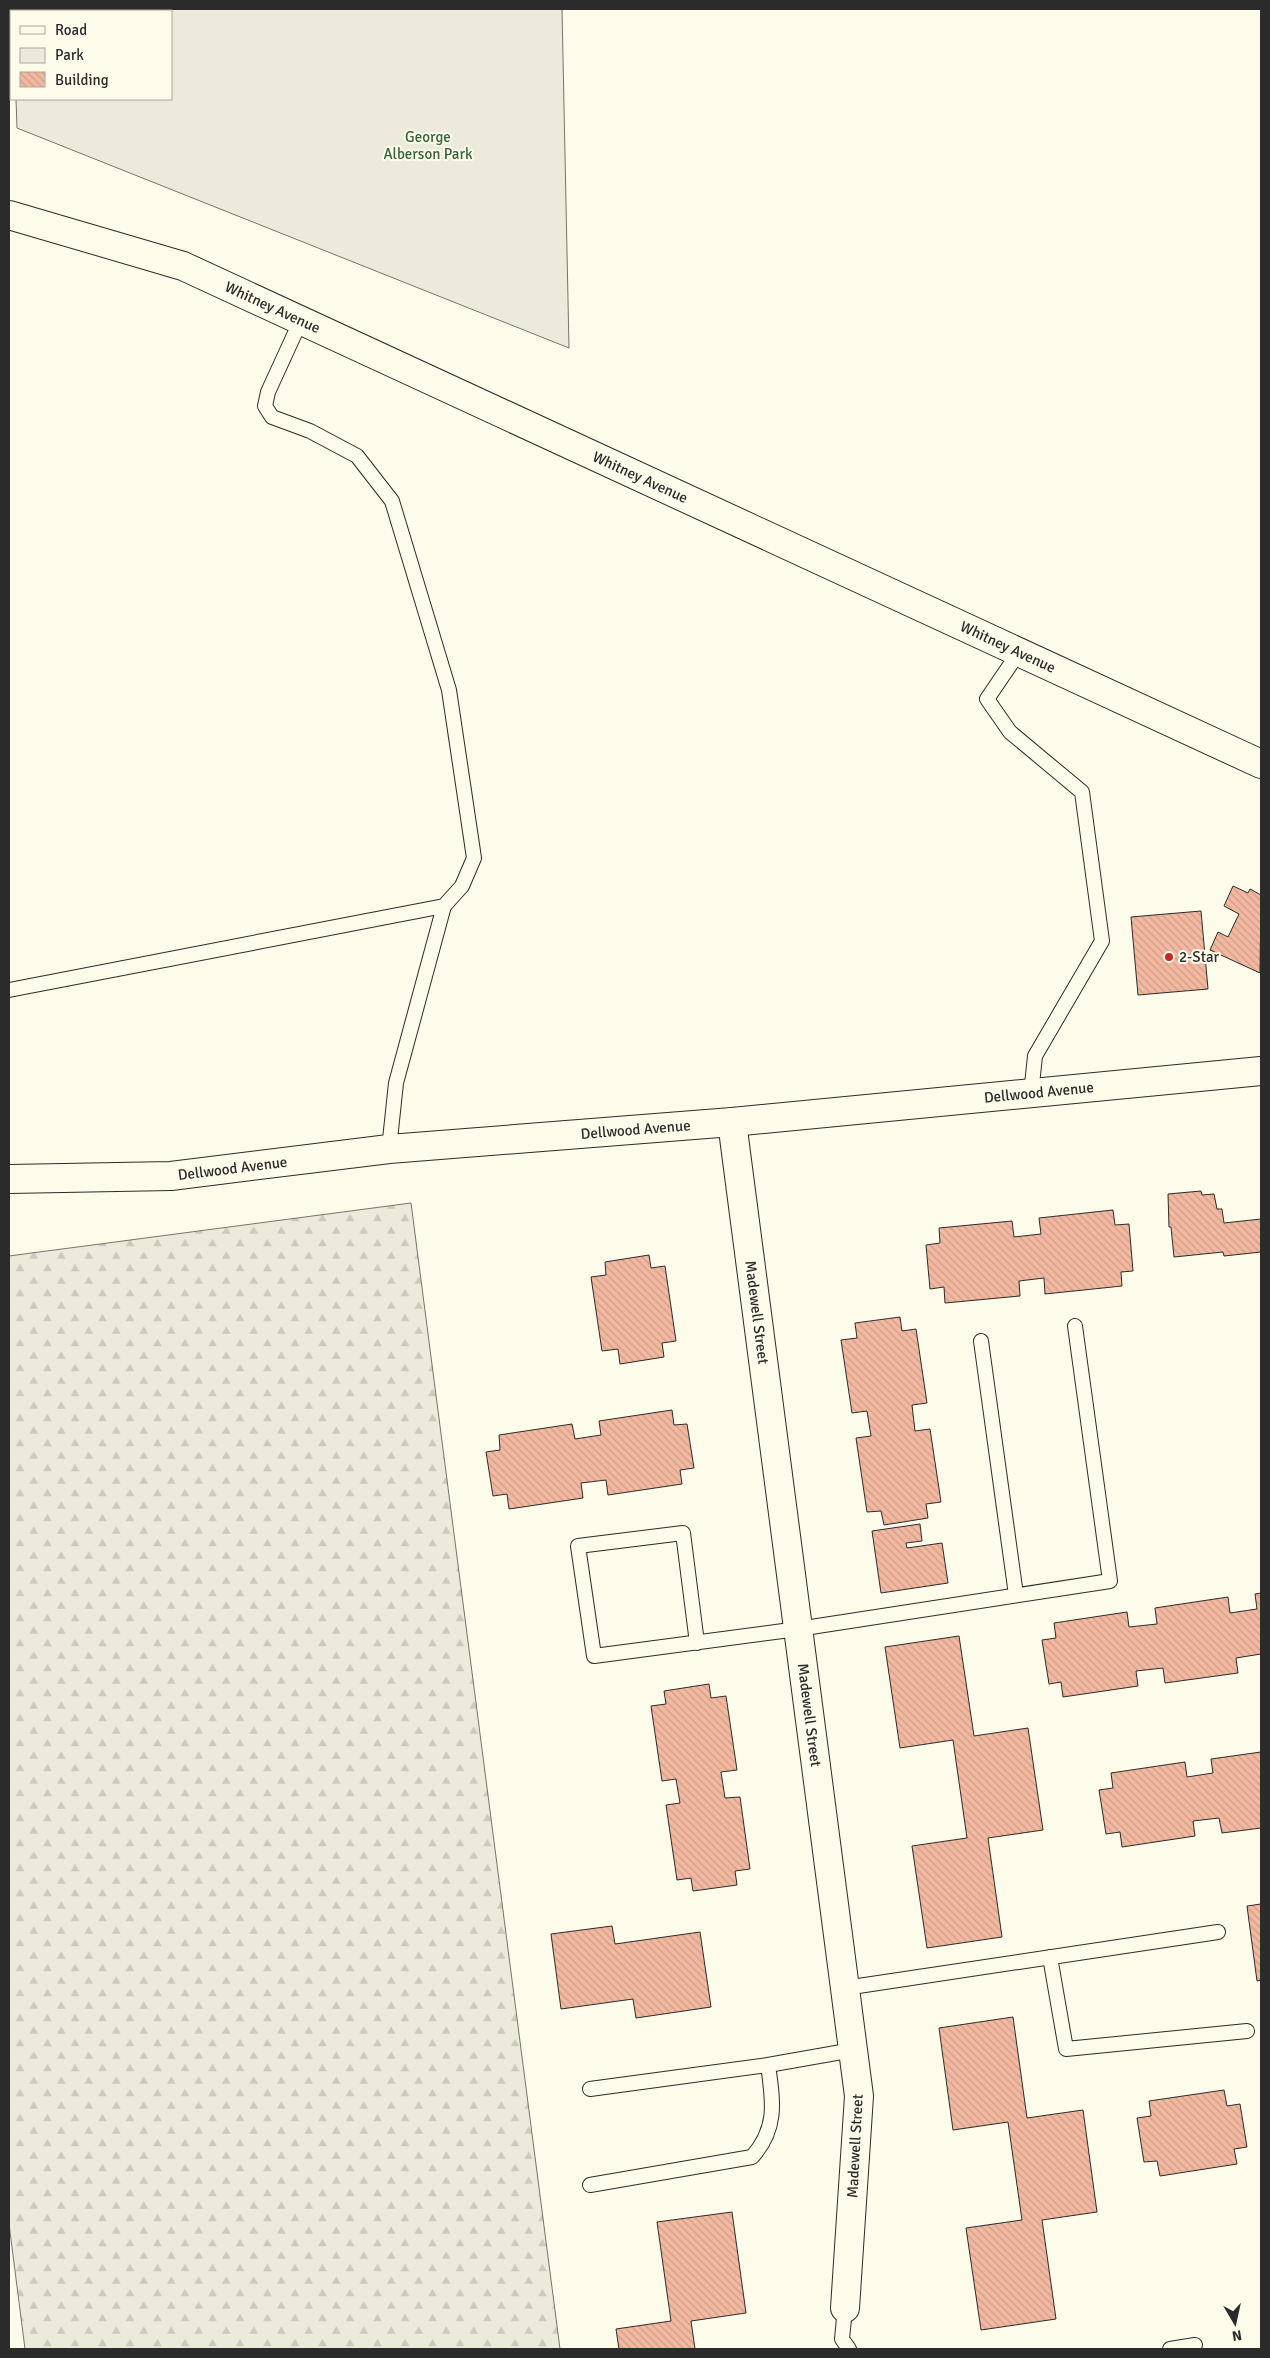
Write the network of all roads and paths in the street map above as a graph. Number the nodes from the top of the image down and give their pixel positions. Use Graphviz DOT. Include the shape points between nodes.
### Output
graph roads {
  1 [pos="9,215"];
  2 [pos="301,320"];
  3 [pos="1019,652"];
  4 [pos="1261,764"];
  5 [pos="444,906"];
  6 [pos="9,990"];
  7 [pos="1261,1071"];
  8 [pos="1031,1094"];
  9 [pos="732,1122"];
  10 [pos="390,1149"];
  11 [pos="9,1179"];
  12 [pos="1076,1326"];
  13 [pos="981,1341"];
  14 [pos="1016,1595"];
  15 [pos="798,1629"];
  16 [pos="697,1643"];
  17 [pos="1218,1932"];
  18 [pos="1050,1957"];
  19 [pos="845,1988"];
  20 [pos="1247,2031"];
  21 [pos="853,2050"];
  22 [pos="768,2065"];
  23 [pos="590,2089"];
  24 [pos="590,2184"];
  25 [pos="845,2308"];
  26 [pos="1195,2346"];
  27 [pos="849,2349"];
  28 [pos="1170,2349"];
  1 -- 2 [label="street, Whitney Avenue" via="183,266"];
  2 -- 3 [label="street, Whitney Avenue"];
  2 -- 5 [label="lane" via="268,392 265,406 272,417 310,431 357,456 392,501 449,690 474,858 462,886"];
  3 -- 4 [label="street, Whitney Avenue"];
  3 -- 8 [label="lane" via="987,699 1010,732 1082,792 1102,941 1035,1056"];
  5 -- 6 [label="lane"];
  5 -- 10 [label="lane" via="396,1082"];
  7 -- 8 [label="street, Dellwood Avenue"];
  8 -- 9 [label="street, Dellwood Avenue"];
  9 -- 10 [label="street, Dellwood Avenue"];
  9 -- 15 [label="street, Madewell Street"];
  10 -- 11 [label="street, Dellwood Avenue" via="171,1176"];
  12 -- 14 [label="lane" via="1110,1581"];
  13 -- 14 [label="lane"];
  14 -- 15 [label="lane"];
  15 -- 16 [label="lane"];
  15 -- 19 [label="street, Madewell Street"];
  16 -- 16 [label="lane" via="594,1656 578,1546 683,1533"];
  17 -- 18 [label="lane"];
  18 -- 19 [label="lane"];
  18 -- 20 [label="lane" via="1066,2049"];
  19 -- 21 [label="street, Madewell Street"];
  21 -- 22 [label="lane"];
  21 -- 25 [label="street, Madewell Street" via="859,2096"];
  22 -- 23 [label="lane"];
  22 -- 24 [label="lane" via="772,2120 763,2144 752,2157"];
  25 -- 27 [label="lane" via="842,2339"];
  26 -- 28 [label="lane"];
}
